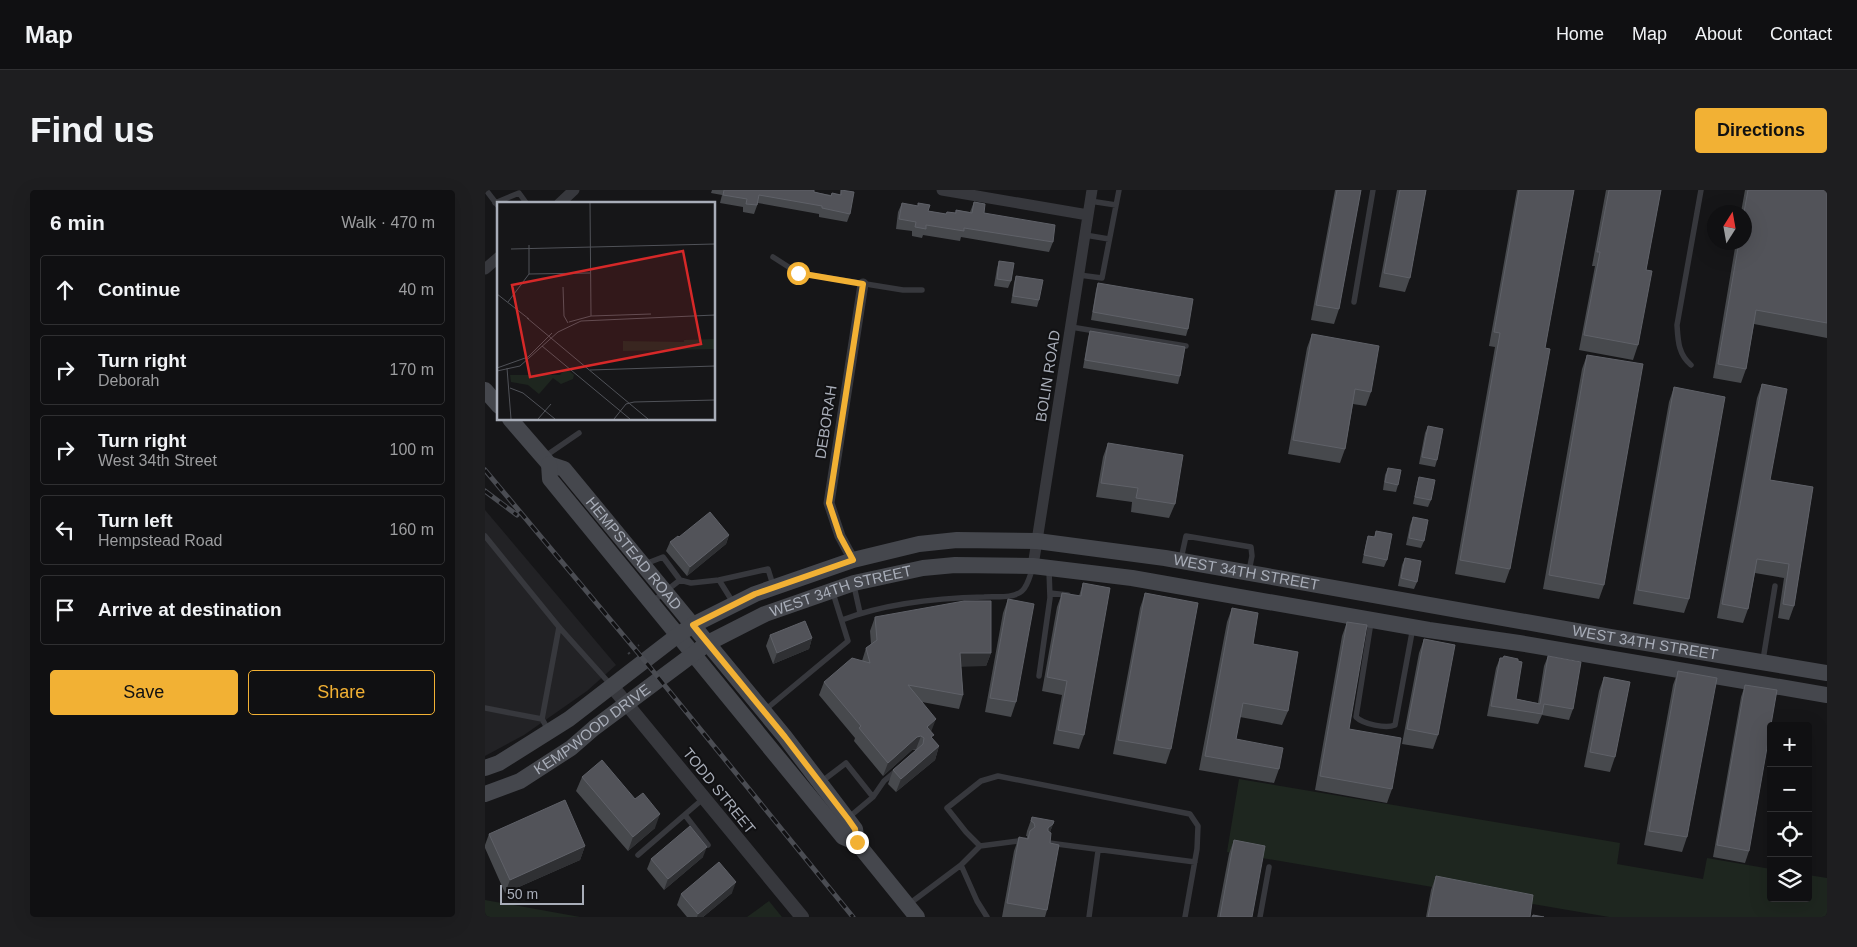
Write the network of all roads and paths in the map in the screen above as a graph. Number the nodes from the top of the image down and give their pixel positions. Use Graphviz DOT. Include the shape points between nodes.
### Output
graph roads {
  1 [pos="486,190"];
  2 [pos="574,190"];
  3 [pos="942,190"];
  4 [pos="1119,190"];
  5 [pos="1373,190"];
  6 [pos="1701,190"];
  7 [pos="1091,196"];
  8 [pos="502,202"];
  9 [pos="526,202"];
  10 [pos="561,202"];
  11 [pos="497,205"];
  12 [pos="1116,205"];
  13 [pos="1088,215"];
  14 [pos="1085,235"];
  15 [pos="1109,240"];
  16 [pos="773,257"];
  17 [pos="497,259"];
  18 [pos="485,269"];
  19 [pos="1079,275"];
  20 [pos="863,284"];
  21 [pos="922,290"];
  22 [pos="1354,302"];
  23 [pos="1071,327"];
  24 [pos="1186,346"];
  25 [pos="1691,364"];
  26 [pos="485,390"];
  27 [pos="497,404"];
  28 [pos="510,420"];
  29 [pos="579,433"];
  30 [pos="546,461"];
  31 [pos="485,536"];
  32 [pos="1037,541"];
  33 [pos="853,560"];
  34 [pos="1180,561"];
  35 [pos="643,565"];
  36 [pos="1041,567"];
  37 [pos="1242,572"];
  38 [pos="629,576"];
  39 [pos="680,580"];
  40 [pos="719,580"];
  41 [pos="854,583"];
  42 [pos="1775,586"];
  43 [pos="774,588"];
  44 [pos="832,590"];
  45 [pos="665,592"];
  46 [pos="1050,593"];
  47 [pos="1231,595"];
  48 [pos="1073,596"];
  49 [pos="651,602"];
  50 [pos="734,604"];
  51 [pos="860,613"];
  52 [pos="841,620"];
  53 [pos="1371,620"];
  54 [pos="693,625"];
  55 [pos="1547,626"];
  56 [pos="559,627"];
  57 [pos="1413,627"];
  58 [pos="678,635"];
  59 [pos="708,643"];
  60 [pos="639,645"];
  61 [pos="1543,647"];
  62 [pos="628,654"];
  63 [pos="693,654"];
  64 [pos="1762,662"];
  65 [pos="1827,673"];
  66 [pos="1039,676"];
  67 [pos="611,685"];
  68 [pos="1827,696"];
  69 [pos="626,704"];
  70 [pos="485,708"];
  71 [pos="764,711"];
  72 [pos="545,725"];
  73 [pos="903,765"];
  74 [pos="485,768"];
  75 [pos="485,775"];
  76 [pos="820,783"];
  77 [pos="489,793"];
  78 [pos="873,797"];
  79 [pos="704,798"];
  80 [pos="685,815"];
  81 [pos="848,819"];
  82 [pos="1025,840"];
  83 [pos="857,842"];
  84 [pos="1047,843"];
  85 [pos="708,845"];
  86 [pos="980,846"];
  87 [pos="1098,851"];
  88 [pos="638,855"];
  89 [pos="1195,862"];
  90 [pos="961,864"];
  91 [pos="1269,867"];
  92 [pos="912,911"];
  93 [pos="802,917"];
  94 [pos="987,917"];
  95 [pos="1089,917"];
  96 [pos="1185,917"];
  97 [pos="1260,917"];
  1 -- 11 [label="lane"];
  2 -- 10 [label="street"];
  3 -- 13 [label="street"];
  4 -- 12 [label="lane"];
  5 -- 22 [label="lane"];
  6 -- 25 [label="lane" via="1677,325 1682,358"];
  7 -- 12 [label="lane"];
  7 -- 13 [label="street, BOLIN ROAD"];
  8 -- 9 [label="lane" via="519,193"];
  12 -- 15 [label="lane"];
  13 -- 14 [label="street, BOLIN ROAD"];
  14 -- 15 [label="lane"];
  14 -- 19 [label="street, BOLIN ROAD"];
  15 -- 19 [label="lane" via="1102,278"];
  16 -- 20 [label="lane" via="798,273"];
  17 -- 18 [label="street"];
  19 -- 23 [label="street, BOLIN ROAD"];
  20 -- 21 [label="lane"];
  20 -- 33 [label="street, DEBORAH" via="829,503 840,536"];
  23 -- 24 [label="lane"];
  23 -- 32 [label="street, BOLIN ROAD"];
  26 -- 27 [label="main road"];
  28 -- 30 [label="main road, HEMPSTEAD ROAD"];
  29 -- 30 [label="lane"];
  30 -- 35 [label="main road, HEMPSTEAD ROAD" via="564,469"];
  30 -- 38 [label="main road, HEMPSTEAD ROAD" via="550,479"];
  31 -- 56 [label="lane"];
  32 -- 33 [label="main road, WEST 34TH STREET" via="957,540 919,544"];
  32 -- 34 [label="main road, WEST 34TH STREET"];
  32 -- 36 [label="street, BOLIN ROAD"];
  33 -- 43 [label="main road, WEST 34TH STREET"];
  34 -- 37 [label="main road, WEST 34TH STREET"];
  34 -- 37 [label="lane" via="1186,536 1203,538 1251,547 1252,556"];
  35 -- 38 [label="lane"];
  35 -- 39 [label="lane" via="663,557"];
  35 -- 45 [label="main road, HEMPSTEAD ROAD"];
  36 -- 41 [label="main road, WEST 34TH STREET" via="955,565 923,568"];
  36 -- 46 [label="lane"];
  36 -- 47 [label="main road, WEST 34TH STREET"];
  36 -- 51 [label="lane" via="1021,591 1012,595 953,598"];
  37 -- 47 [label="main road"];
  37 -- 55 [label="main road, WEST 34TH STREET"];
  38 -- 49 [label="main road, HEMPSTEAD ROAD"];
  39 -- 40 [label="lane" via="691,583"];
  39 -- 45 [label="lane"];
  40 -- 43 [label="lane" via="768,569"];
  40 -- 50 [label="lane"];
  41 -- 44 [label="main road, WEST 34TH STREET"];
  41 -- 51 [label="lane"];
  42 -- 64 [label="lane"];
  43 -- 50 [label="main road, WEST 34TH STREET"];
  44 -- 52 [label="lane"];
  44 -- 59 [label="main road, WEST 34TH STREET" via="765,614"];
  45 -- 49 [label="lane"];
  45 -- 54 [label="main road, HEMPSTEAD ROAD"];
  46 -- 48 [label="lane"];
  46 -- 66 [label="lane"];
  47 -- 53 [label="main road, WEST 34TH STREET"];
  49 -- 58 [label="main road, HEMPSTEAD ROAD"];
  50 -- 54 [label="main road, WEST 34TH STREET"];
  51 -- 52 [label="lane"];
  52 -- 71 [label="lane" via="848,641"];
  53 -- 57 [label="main road, WEST 34TH STREET"];
  53 -- 57 [label="lane" via="1356,717 1359,721 1390,727 1395,726"];
  54 -- 58 [label="main road, WEST 34TH STREET"];
  54 -- 59 [label="main road, HEMPSTEAD ROAD"];
  55 -- 61 [label="main road"];
  55 -- 64 [label="main road, WEST 34TH STREET"];
  56 -- 67 [label="lane"];
  56 -- 72 [label="lane"];
  57 -- 61 [label="main road, WEST 34TH STREET"];
  58 -- 63 [label="main road, HEMPSTEAD ROAD"];
  58 -- 67 [label="main road, KEMPWOOD DRIVE"];
  59 -- 63 [label="main road, WEST 34TH STREET"];
  59 -- 71 [label="main road, HEMPSTEAD ROAD"];
  60 -- 62 [label="path"];
  61 -- 68 [label="main road, WEST 34TH STREET"];
  63 -- 69 [label="main road, KEMPWOOD DRIVE"];
  63 -- 83 [label="main road, HEMPSTEAD ROAD" via="843,837"];
  64 -- 65 [label="main road, WEST 34TH STREET"];
  67 -- 69 [label="street, TODD STREET"];
  67 -- 72 [label="main road, KEMPWOOD DRIVE" via="569,719"];
  69 -- 77 [label="main road, KEMPWOOD DRIVE" via="571,748 520,781"];
  69 -- 79 [label="street, TODD STREET"];
  70 -- 72 [label="lane"];
  71 -- 76 [label="main road, HEMPSTEAD ROAD"];
  72 -- 74 [label="main road, KEMPWOOD DRIVE" via="499,763"];
  73 -- 78 [label="lane"];
  75 -- 77 [label="main road"];
  76 -- 78 [label="lane" via="846,764"];
  76 -- 81 [label="main road, HEMPSTEAD ROAD"];
  78 -- 81 [label="lane"];
  79 -- 80 [label="lane"];
  79 -- 93 [label="street, TODD STREET"];
  80 -- 85 [label="lane"];
  80 -- 88 [label="lane"];
  81 -- 83 [label="main road, HEMPSTEAD ROAD" via="855,829"];
  82 -- 86 [label="lane"];
  83 -- 92 [label="main road, HEMPSTEAD ROAD"];
  84 -- 87 [label="lane"];
  86 -- 89 [label="lane" via="947,808 981,781 998,776 1190,814 1198,826"];
  86 -- 90 [label="lane"];
  87 -- 89 [label="lane"];
  87 -- 95 [label="lane"];
  89 -- 96 [label="lane"];
  90 -- 92 [label="lane"];
  90 -- 94 [label="lane"];
  91 -- 97 [label="lane"];
}
